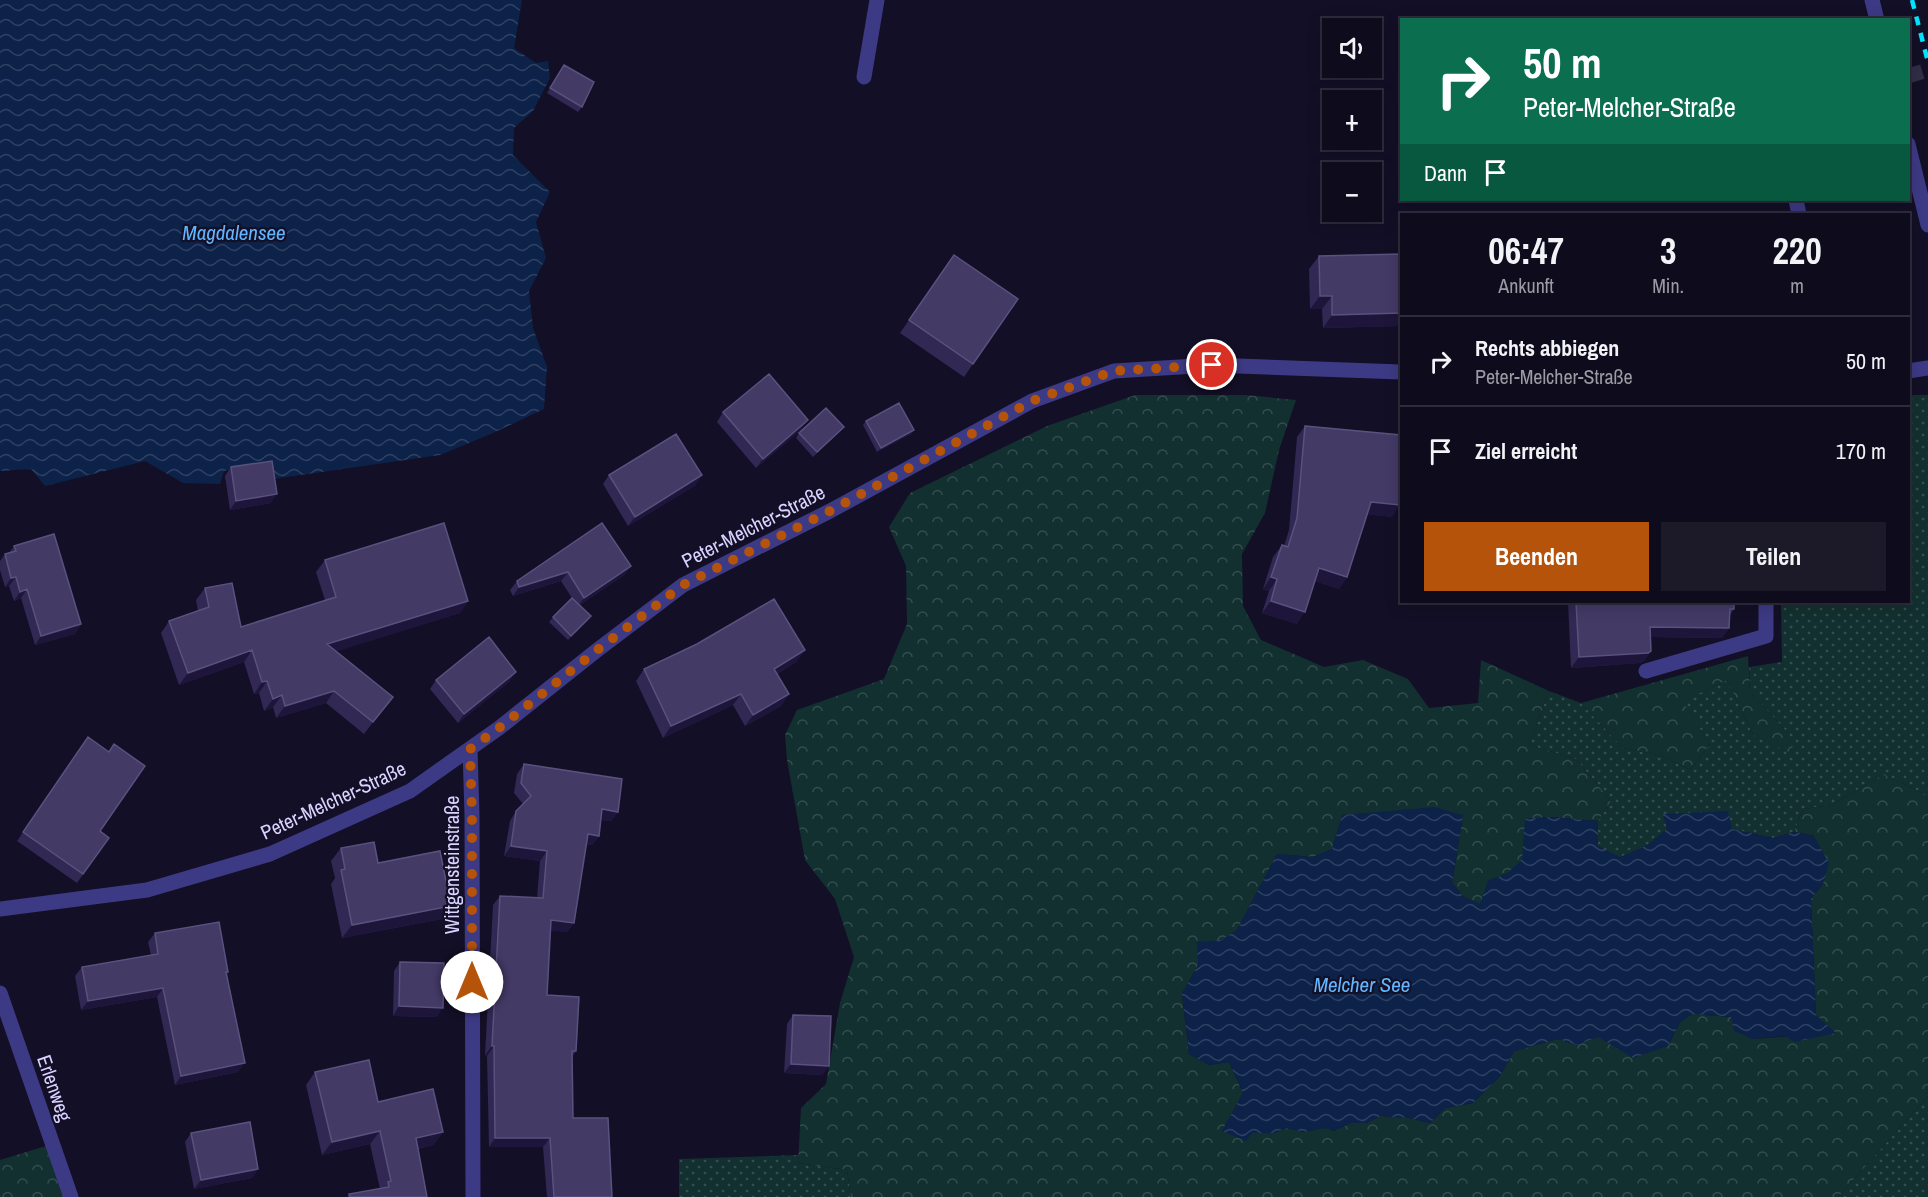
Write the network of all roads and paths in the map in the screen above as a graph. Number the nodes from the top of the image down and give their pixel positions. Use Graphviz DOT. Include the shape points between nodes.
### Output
graph roads {
  1 [pos="877,0"];
  2 [pos="1872,0"];
  3 [pos="1876,18"];
  4 [pos="864,77"];
  5 [pos="1910,152"];
  6 [pos="1928,225"];
  7 [pos="1928,368"];
  8 [pos="1910,371"];
  9 [pos="1400,372"];
  10 [pos="1766,603"];
  11 [pos="1646,671"];
  12 [pos="470,749"];
  13 [pos="0,909"];
  14 [pos="0,993"];
  15 [pos="71,1197"];
  16 [pos="473,1197"];
  1 -- 4 [label="street"];
  2 -- 3 [label="street"];
  5 -- 6 [label="street"];
  7 -- 8 [label="street"];
  9 -- 12 [label="street, Peter-Melcher-Straße" via="1212,365 1114,371 1032,401 830,511 683,585"];
  10 -- 11 [label="street" via="1766,636"];
  12 -- 13 [label="street, Peter-Melcher-Straße" via="410,791 270,854 147,890"];
  12 -- 16 [label="street, Wittgensteinstraße"];
  14 -- 15 [label="street, Erlenweg"];
}
